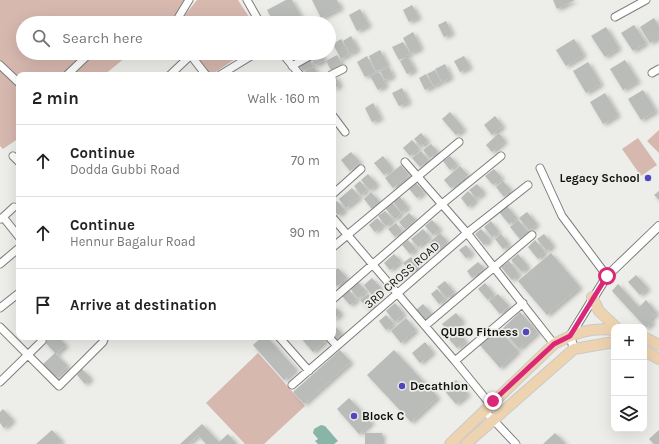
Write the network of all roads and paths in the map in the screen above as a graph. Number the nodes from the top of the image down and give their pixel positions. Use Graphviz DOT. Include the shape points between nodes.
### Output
graph roads {
  1 [pos="189,0"];
  2 [pos="247,0"];
  3 [pos="646,0"];
  4 [pos="179,16"];
  5 [pos="256,16"];
  6 [pos="615,17"];
  7 [pos="83,60"];
  8 [pos="184,60"];
  9 [pos="195,60"];
  10 [pos="245,60"];
  11 [pos="287,60"];
  12 [pos="303,60"];
  13 [pos="0,65"];
  14 [pos="292,66"];
  15 [pos="342,69"];
  16 [pos="659,69"];
  17 [pos="6,72"];
  18 [pos="70,72"];
  19 [pos="173,72"];
  20 [pos="204,72"];
  21 [pos="225,72"];
  22 [pos="297,72"];
  23 [pos="336,72"];
  24 [pos="652,73"];
  25 [pos="0,78"];
  26 [pos="16,80"];
  27 [pos="336,120"];
  28 [pos="346,132"];
  29 [pos="459,142"];
  30 [pos="13,156"];
  31 [pos="501,156"];
  32 [pos="16,159"];
  33 [pos="405,162"];
  34 [pos="540,168"];
  35 [pos="361,169"];
  36 [pos="418,177"];
  37 [pos="528,185"];
  38 [pos="336,191"];
  39 [pos="442,204"];
  40 [pos="14,208"];
  41 [pos="1,218"];
  42 [pos="336,221"];
  43 [pos="659,226"];
  44 [pos="467,233"];
  45 [pos="16,234"];
  46 [pos="348,235"];
  47 [pos="532,236"];
  48 [pos="336,245"];
  49 [pos="16,251"];
  50 [pos="0,264"];
  51 [pos="372,264"];
  52 [pos="495,267"];
  53 [pos="607,276"];
  54 [pos="398,294"];
  55 [pos="16,295"];
  56 [pos="336,296"];
  57 [pos="592,297"];
  58 [pos="523,303"];
  59 [pos="0,308"];
  60 [pos="613,324"];
  61 [pos="425,326"];
  62 [pos="0,327"];
  63 [pos="611,330"];
  64 [pos="570,336"];
  65 [pos="647,339"];
  66 [pos="42,340"];
  67 [pos="104,340"];
  68 [pos="282,340"];
  69 [pos="332,340"];
  70 [pos="611,343"];
  71 [pos="554,344"];
  72 [pos="659,345"];
  73 [pos="337,346"];
  74 [pos="574,349"];
  75 [pos="647,353"];
  76 [pos="28,355"];
  77 [pos="659,359"];
  78 [pos="455,361"];
  79 [pos="309,371"];
  80 [pos="0,382"];
  81 [pos="292,385"];
  82 [pos="487,407"];
  83 [pos="493,420"];
  84 [pos="450,444"];
  85 [pos="466,444"];
  86 [pos="516,444"];
  1 -- 4 [label="street"];
  2 -- 5 [label="street"];
  3 -- 6 [label="street"];
  7 -- 18 [label="street"];
  8 -- 19 [label="street"];
  9 -- 20 [label="street"];
  10 -- 21 [label="street"];
  11 -- 14 [label="street"];
  12 -- 14 [label="street"];
  13 -- 17 [label="street"];
  14 -- 22 [label="street"];
  15 -- 23 [label="street"];
  16 -- 24 [label="street"];
  17 -- 25 [label="street"];
  17 -- 26 [label="street"];
  27 -- 28 [label="street"];
  29 -- 36 [label="street"];
  30 -- 32 [label="street"];
  31 -- 39 [label="street"];
  33 -- 36 [label="street"];
  34 -- 53 [label="street" via="562,216"];
  35 -- 38 [label="street"];
  36 -- 39 [label="street"];
  36 -- 46 [label="street"];
  37 -- 44 [label="street, 3RD CROSS ROAD"];
  39 -- 44 [label="street"];
  39 -- 51 [label="street"];
  40 -- 41 [label="street"];
  41 -- 45 [label="street"];
  42 -- 46 [label="street"];
  43 -- 53 [label="street"];
  44 -- 52 [label="street"];
  44 -- 54 [label="street, 3RD CROSS ROAD"];
  46 -- 48 [label="street"];
  46 -- 51 [label="street"];
  47 -- 52 [label="street"];
  49 -- 50 [label="street"];
  51 -- 54 [label="street"];
  51 -- 56 [label="street"];
  52 -- 58 [label="street"];
  52 -- 61 [label="street"];
  53 -- 57 [label="street"];
  54 -- 61 [label="street"];
  54 -- 73 [label="street, 3RD CROSS ROAD"];
  55 -- 59 [label="street"];
  57 -- 60 [label="main road" via="599,311"];
  57 -- 64 [label="street"];
  58 -- 71 [label="street"];
  58 -- 78 [label="street"];
  61 -- 78 [label="street"];
  62 -- 76 [label="street"];
  63 -- 64 [label="main road" via="594,328"];
  64 -- 71 [label="main road"];
  64 -- 74 [label="street"];
  65 -- 72 [label="main road"];
  66 -- 76 [label="street"];
  67 -- 76 [label="street" via="58,386"];
  68 -- 79 [label="street"];
  69 -- 73 [label="street"];
  70 -- 74 [label="main road"];
  71 -- 82 [label="main road"];
  73 -- 79 [label="street, 3RD CROSS ROAD"];
  74 -- 83 [label="main road"];
  75 -- 77 [label="main road"];
  76 -- 80 [label="street"];
  78 -- 82 [label="street"];
  79 -- 81 [label="street, 3RD CROSS ROAD"];
  82 -- 83 [label="street"];
  82 -- 84 [label="main road"];
  83 -- 85 [label="main road"];
  83 -- 86 [label="street"];
}
